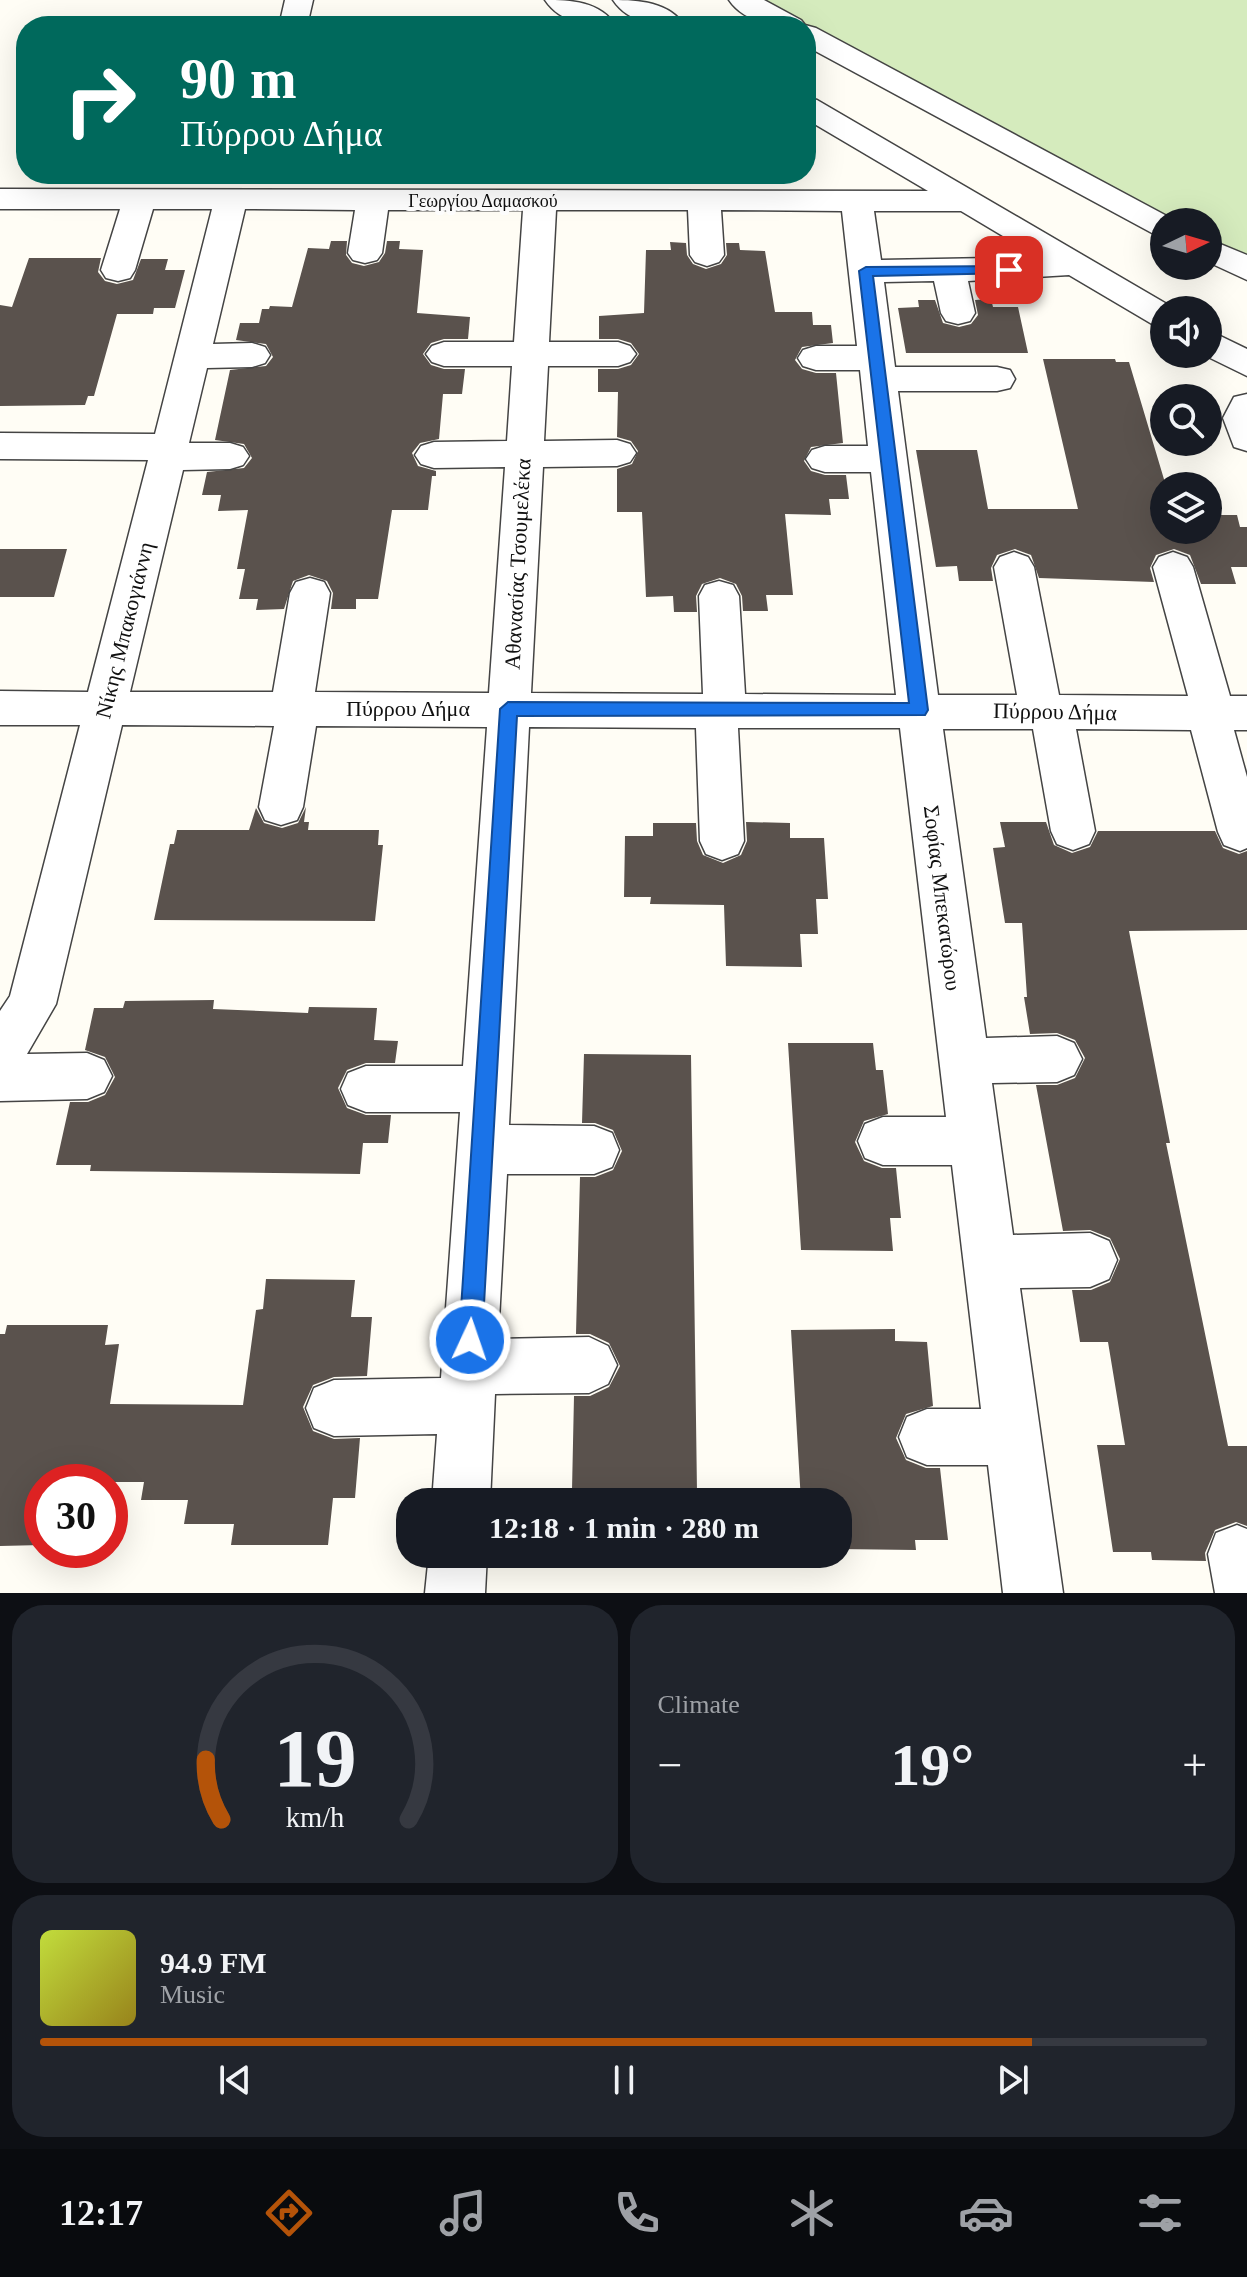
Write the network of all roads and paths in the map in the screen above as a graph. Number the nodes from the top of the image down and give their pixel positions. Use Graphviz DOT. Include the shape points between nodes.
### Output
graph roads {
  1 [pos="559,0"];
  2 [pos="627,0"];
  3 [pos="743,0"];
  4 [pos="585,16"];
  5 [pos="654,16"];
  6 [pos="773,16"];
  7 [pos="816,39"];
  8 [pos="816,112"];
  9 [pos="247,192"];
  10 [pos="701,193"];
  11 [pos="139,200"];
  12 [pos="373,200"];
  13 [pos="540,201"];
  14 [pos="966,201"];
  15 [pos="857,203"];
  16 [pos="2,205"];
  17 [pos="1150,218"];
  18 [pos="365,253"];
  19 [pos="707,255"];
  20 [pos="1222,256"];
  21 [pos="1074,264"];
  22 [pos="1247,269"];
  23 [pos="118,270"];
  24 [pos="866,271"];
  25 [pos="949,271"];
  26 [pos="1150,308"];
  27 [pos="958,313"];
  28 [pos="1222,350"];
  29 [pos="444,354"];
  30 [pos="530,354"];
  31 [pos="618,354"];
  32 [pos="252,355"];
  33 [pos="191,356"];
  34 [pos="816,358"];
  35 [pos="1247,364"];
  36 [pos="878,369"];
  37 [pos="997,379"];
  38 [pos="0,446"];
  39 [pos="167,452"];
  40 [pos="524,453"];
  41 [pos="617,453"];
  42 [pos="434,455"];
  43 [pos="230,456"];
  44 [pos="825,459"];
  45 [pos="889,459"];
  46 [pos="1014,567"];
  47 [pos="1173,567"];
  48 [pos="310,593"];
  49 [pos="719,596"];
  50 [pos="0,708"];
  51 [pos="105,708"];
  52 [pos="295,708"];
  53 [pos="508,709"];
  54 [pos="721,709"];
  55 [pos="919,710"];
  56 [pos="1046,711"];
  57 [pos="1223,713"];
  58 [pos="281,807"];
  59 [pos="1073,831"];
  60 [pos="1240,832"];
  61 [pos="722,841"];
  62 [pos="1,1056"];
  63 [pos="1057,1059"];
  64 [pos="965,1061"];
  65 [pos="87,1076"];
  66 [pos="366,1089"];
  67 [pos="485,1089"];
  68 [pos="883,1141"];
  69 [pos="975,1141"];
  70 [pos="482,1149"];
  71 [pos="594,1150"];
  72 [pos="1090,1260"];
  73 [pos="990,1262"];
  74 [pos="589,1365"];
  75 [pos="467,1387"];
  76 [pos="334,1408"];
  77 [pos="927,1437"];
  78 [pos="1013,1437"];
  79 [pos="462,1488"];
  80 [pos="457,1568"];
  81 [pos="455,1593"];
  82 [pos="1033,1593"];
  1 -- 4 [label="street"];
  2 -- 5 [label="street"];
  3 -- 6 [label="street"];
  7 -- 17 [label="street"];
  8 -- 14 [label="street"];
  9 -- 11 [label="street, Γεωργίου Δαμασκού"];
  9 -- 12 [label="street, Γεωργίου Δαμασκού"];
  9 -- 33 [label="street, Νίκης Μπακογιάννη"];
  10 -- 13 [label="street, Γεωργίου Δαμασκού"];
  10 -- 15 [label="street, Γεωργίου Δαμασκού"];
  10 -- 19 [label="street"];
  11 -- 16 [label="street, Γεωργίου Δαμασκού"];
  11 -- 23 [label="street"];
  12 -- 13 [label="street, Γεωργίου Δαμασκού"];
  12 -- 18 [label="street"];
  13 -- 30 [label="street, Αθανασίας Τσουμελέκα"];
  14 -- 15 [label="street, Γεωργίου Δαμασκού"];
  14 -- 21 [label="street"];
  15 -- 24 [label="street, Σοφίας Μπεκατώρου"];
  20 -- 22 [label="street"];
  21 -- 25 [label="street"];
  21 -- 26 [label="street"];
  24 -- 25 [label="street"];
  24 -- 36 [label="street, Σοφίας Μπεκατώρου"];
  25 -- 27 [label="street"];
  28 -- 35 [label="street"];
  29 -- 30 [label="street"];
  30 -- 31 [label="street"];
  30 -- 40 [label="street, Αθανασίας Τσουμελέκα"];
  32 -- 33 [label="street"];
  33 -- 39 [label="street, Νίκης Μπακογιάννη"];
  34 -- 36 [label="street"];
  36 -- 37 [label="street"];
  36 -- 45 [label="street, Σοφίας Μπεκατώρου"];
  38 -- 39 [label="street"];
  39 -- 43 [label="street"];
  39 -- 51 [label="street, Νίκης Μπακογιάννη"];
  40 -- 41 [label="street"];
  40 -- 42 [label="street"];
  40 -- 53 [label="street, Αθανασίας Τσουμελέκα"];
  44 -- 45 [label="street"];
  45 -- 55 [label="street, Σοφίας Μπεκατώρου"];
  46 -- 56 [label="street"];
  47 -- 57 [label="street"];
  48 -- 52 [label="street"];
  49 -- 54 [label="street"];
  50 -- 51 [label="street, Πύρρου Δήμα"];
  51 -- 52 [label="street, Πύρρου Δήμα"];
  51 -- 62 [label="street, Νίκης Μπακογιάννη" via="32,1004"];
  52 -- 53 [label="street, Πύρρου Δήμα"];
  52 -- 58 [label="street"];
  53 -- 54 [label="street, Πύρρου Δήμα"];
  53 -- 67 [label="street, Αθανασίας Τσουμελέκα"];
  54 -- 55 [label="street, Πύρρου Δήμα"];
  54 -- 61 [label="street"];
  55 -- 56 [label="street, Πύρρου Δήμα"];
  55 -- 64 [label="street, Σοφίας Μπεκατώρου"];
  56 -- 57 [label="street, Πύρρου Δήμα"];
  56 -- 59 [label="street"];
  57 -- 60 [label="street"];
  62 -- 65 [label="street"];
  63 -- 64 [label="street"];
  64 -- 69 [label="street, Σοφίας Μπεκατώρου"];
  66 -- 67 [label="street"];
  67 -- 70 [label="street, Αθανασίας Τσουμελέκα"];
  68 -- 69 [label="street"];
  69 -- 73 [label="street, Σοφίας Μπεκατώρου"];
  70 -- 71 [label="street"];
  70 -- 75 [label="street, Αθανασίας Τσουμελέκα"];
  72 -- 73 [label="street"];
  73 -- 78 [label="street, Σοφίας Μπεκατώρου"];
  74 -- 75 [label="street"];
  75 -- 76 [label="street"];
  75 -- 79 [label="street, Αθανασίας Τσουμελέκα"];
  77 -- 78 [label="street"];
  78 -- 82 [label="street, Σοφίας Μπεκατώρου"];
  80 -- 81 [label="street"];
}
